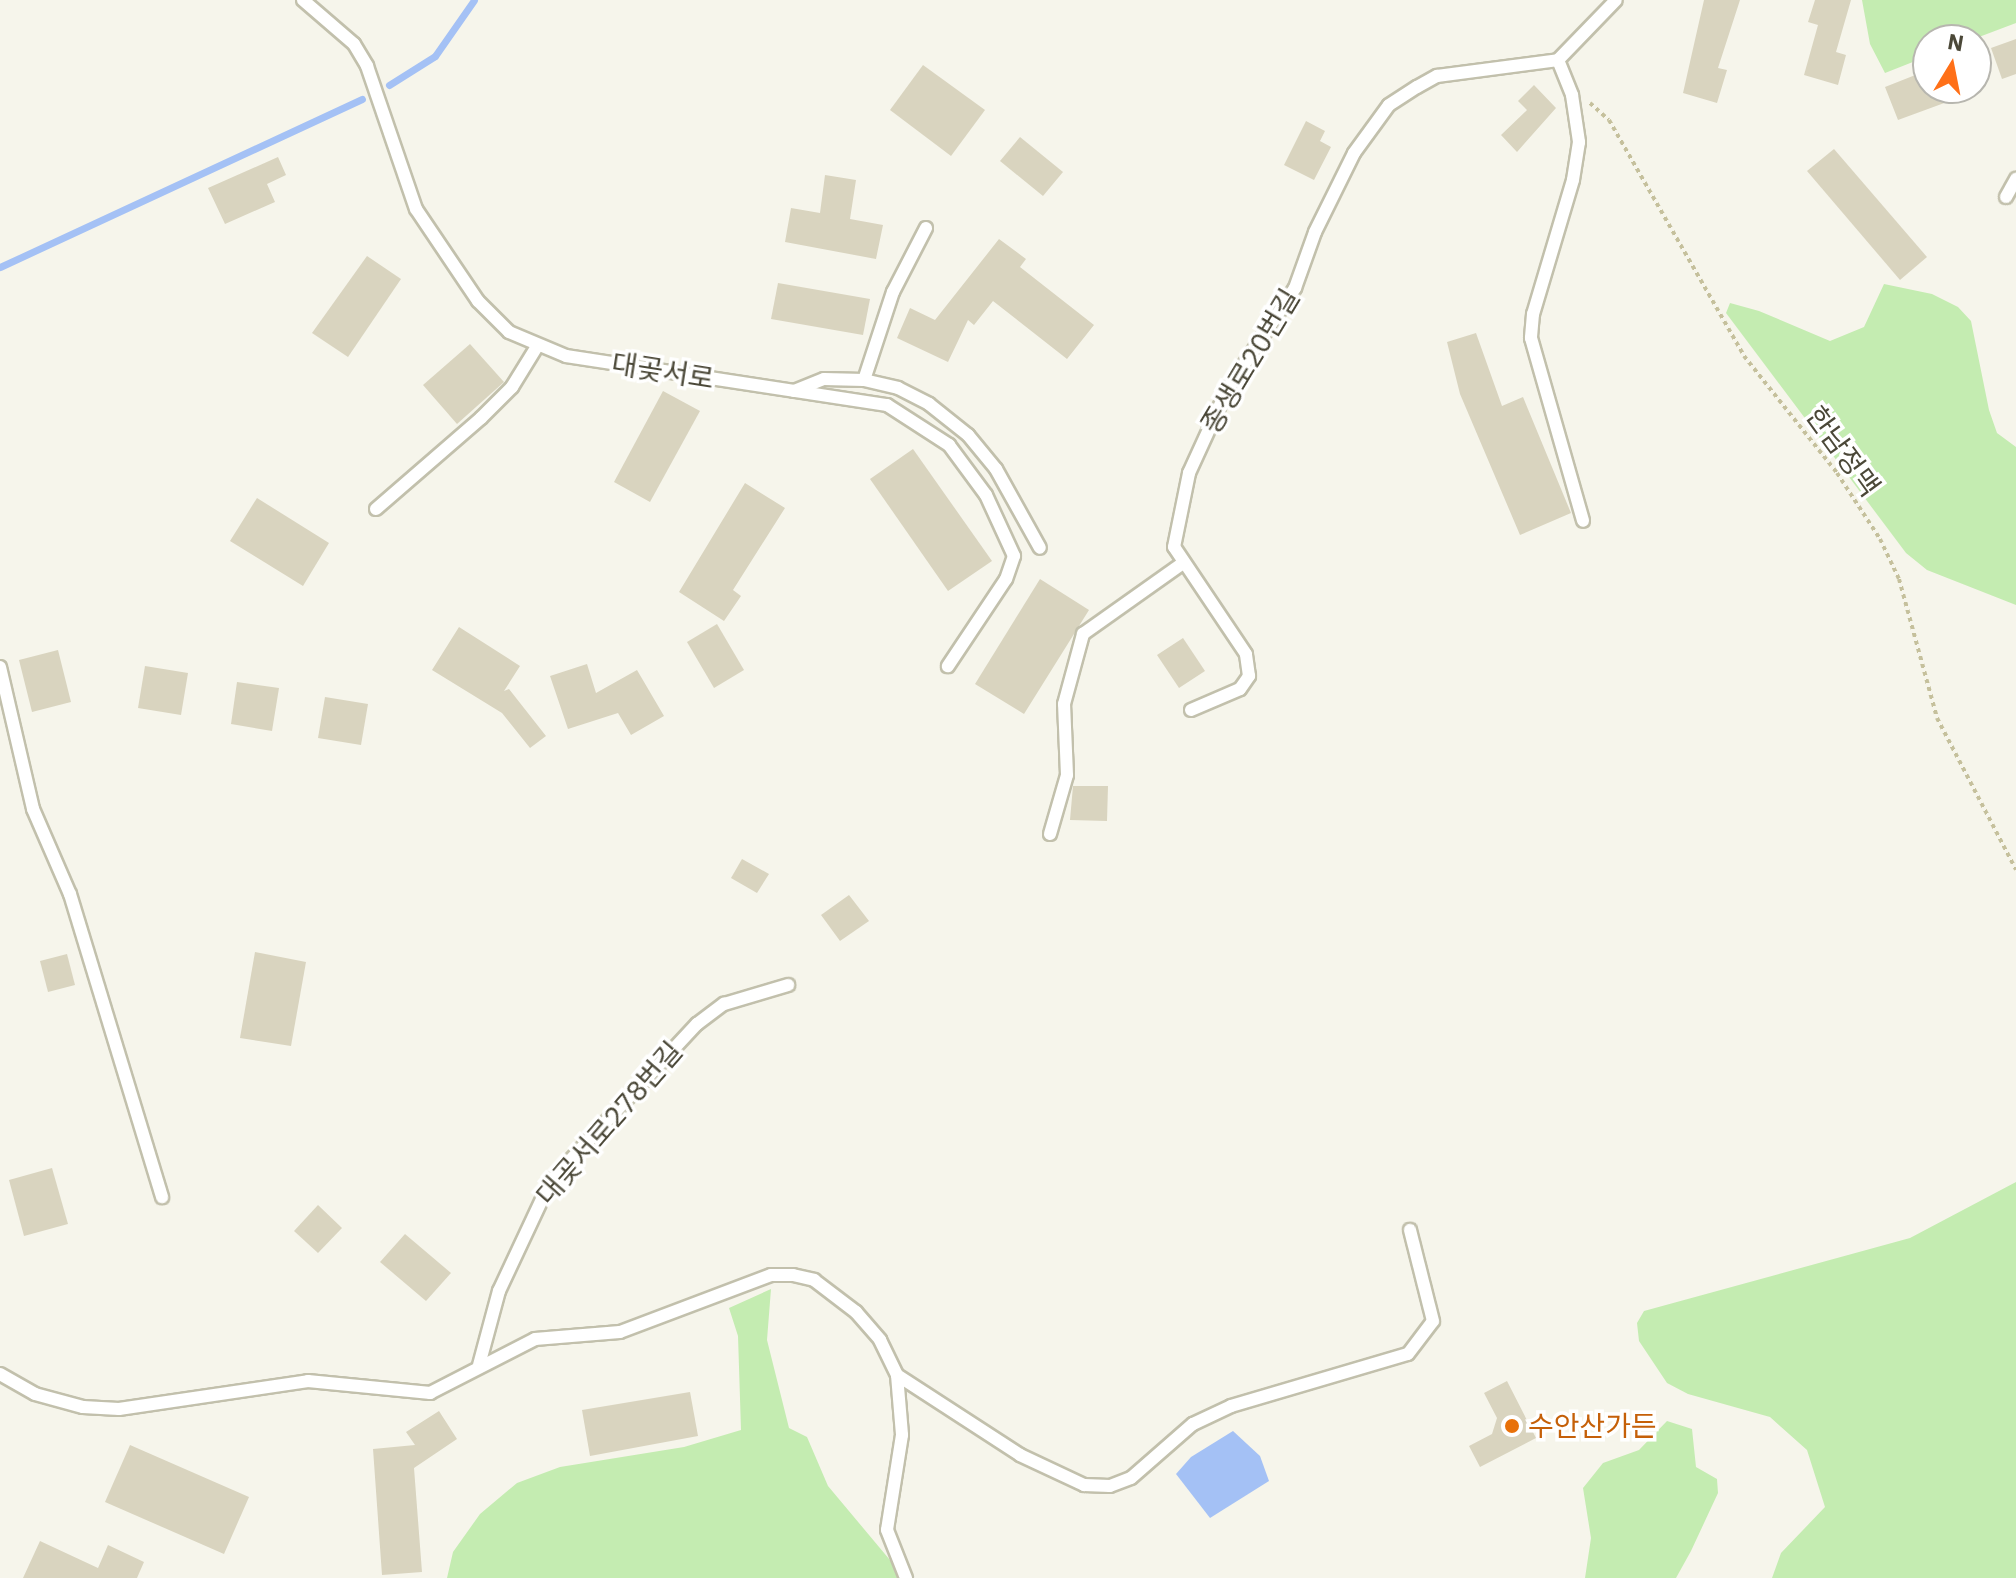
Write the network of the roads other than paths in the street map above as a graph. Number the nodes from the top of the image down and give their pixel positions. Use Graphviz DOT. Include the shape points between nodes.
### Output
graph roads {
  1 [pos="303,0"];
  2 [pos="1616,0"];
  3 [pos="1558,60"];
  4 [pos="2016,179"];
  5 [pos="2006,197"];
  6 [pos="926,228"];
  7 [pos="536,348"];
  8 [pos="864,380"];
  9 [pos="791,392"];
  10 [pos="376,509"];
  11 [pos="1583,521"];
  12 [pos="1040,548"];
  13 [pos="1183,563"];
  14 [pos="948,666"];
  15 [pos="0,667"];
  16 [pos="1191,710"];
  17 [pos="1050,834"];
  18 [pos="788,985"];
  19 [pos="162,1197"];
  20 [pos="1410,1230"];
  21 [pos="479,1365"];
  22 [pos="0,1374"];
  23 [pos="897,1375"];
  24 [pos="906,1578"];
  1 -- 7 [label="lane, 대곶서로" via="354,44 367,66 407,186 438,248 478,301 509,332"];
  2 -- 3 [label="lane"];
  3 -- 11 [label="lane" via="1572,95 1579,142 1531,338"];
  3 -- 13 [label="lane, 종생로20번길" via="1437,76 1389,105 1370,129 1315,232 1295,288 1209,423 1175,526 1174,547"];
  4 -- 5 [label="lane"];
  6 -- 8 [label="lane" via="893,292"];
  7 -- 9 [label="lane, 대곶서로"];
  7 -- 10 [label="lane" via="512,387"];
  8 -- 9 [label="lane" via="824,379"];
  8 -- 12 [label="lane" via="919,399 968,435 996,469"];
  9 -- 14 [label="lane, 대곶서로" via="887,405 907,415 949,445 986,495 1014,556 1006,579"];
  13 -- 16 [label="lane, 종생로20번길" via="1246,654 1249,676 1240,689"];
  13 -- 17 [label="lane" via="1083,634 1064,704 1067,775"];
  15 -- 19 [label="lane" via="33,809 75,908"];
  18 -- 21 [label="lane, 대곶서로278번길" via="724,1004 697,1024 550,1182 499,1291"];
  20 -- 23 [label="lane" via="1433,1321 1408,1354 1231,1406 1193,1424 1131,1478 1110,1486 1084,1485 1020,1455"];
  21 -- 22 [label="lane" via="430,1393 308,1381 119,1409 58,1401"];
  21 -- 23 [label="lane" via="535,1339 620,1332 771,1275 793,1275 814,1280 856,1312 880,1340"];
  23 -- 24 [label="lane" via="902,1435 887,1530"];
}
